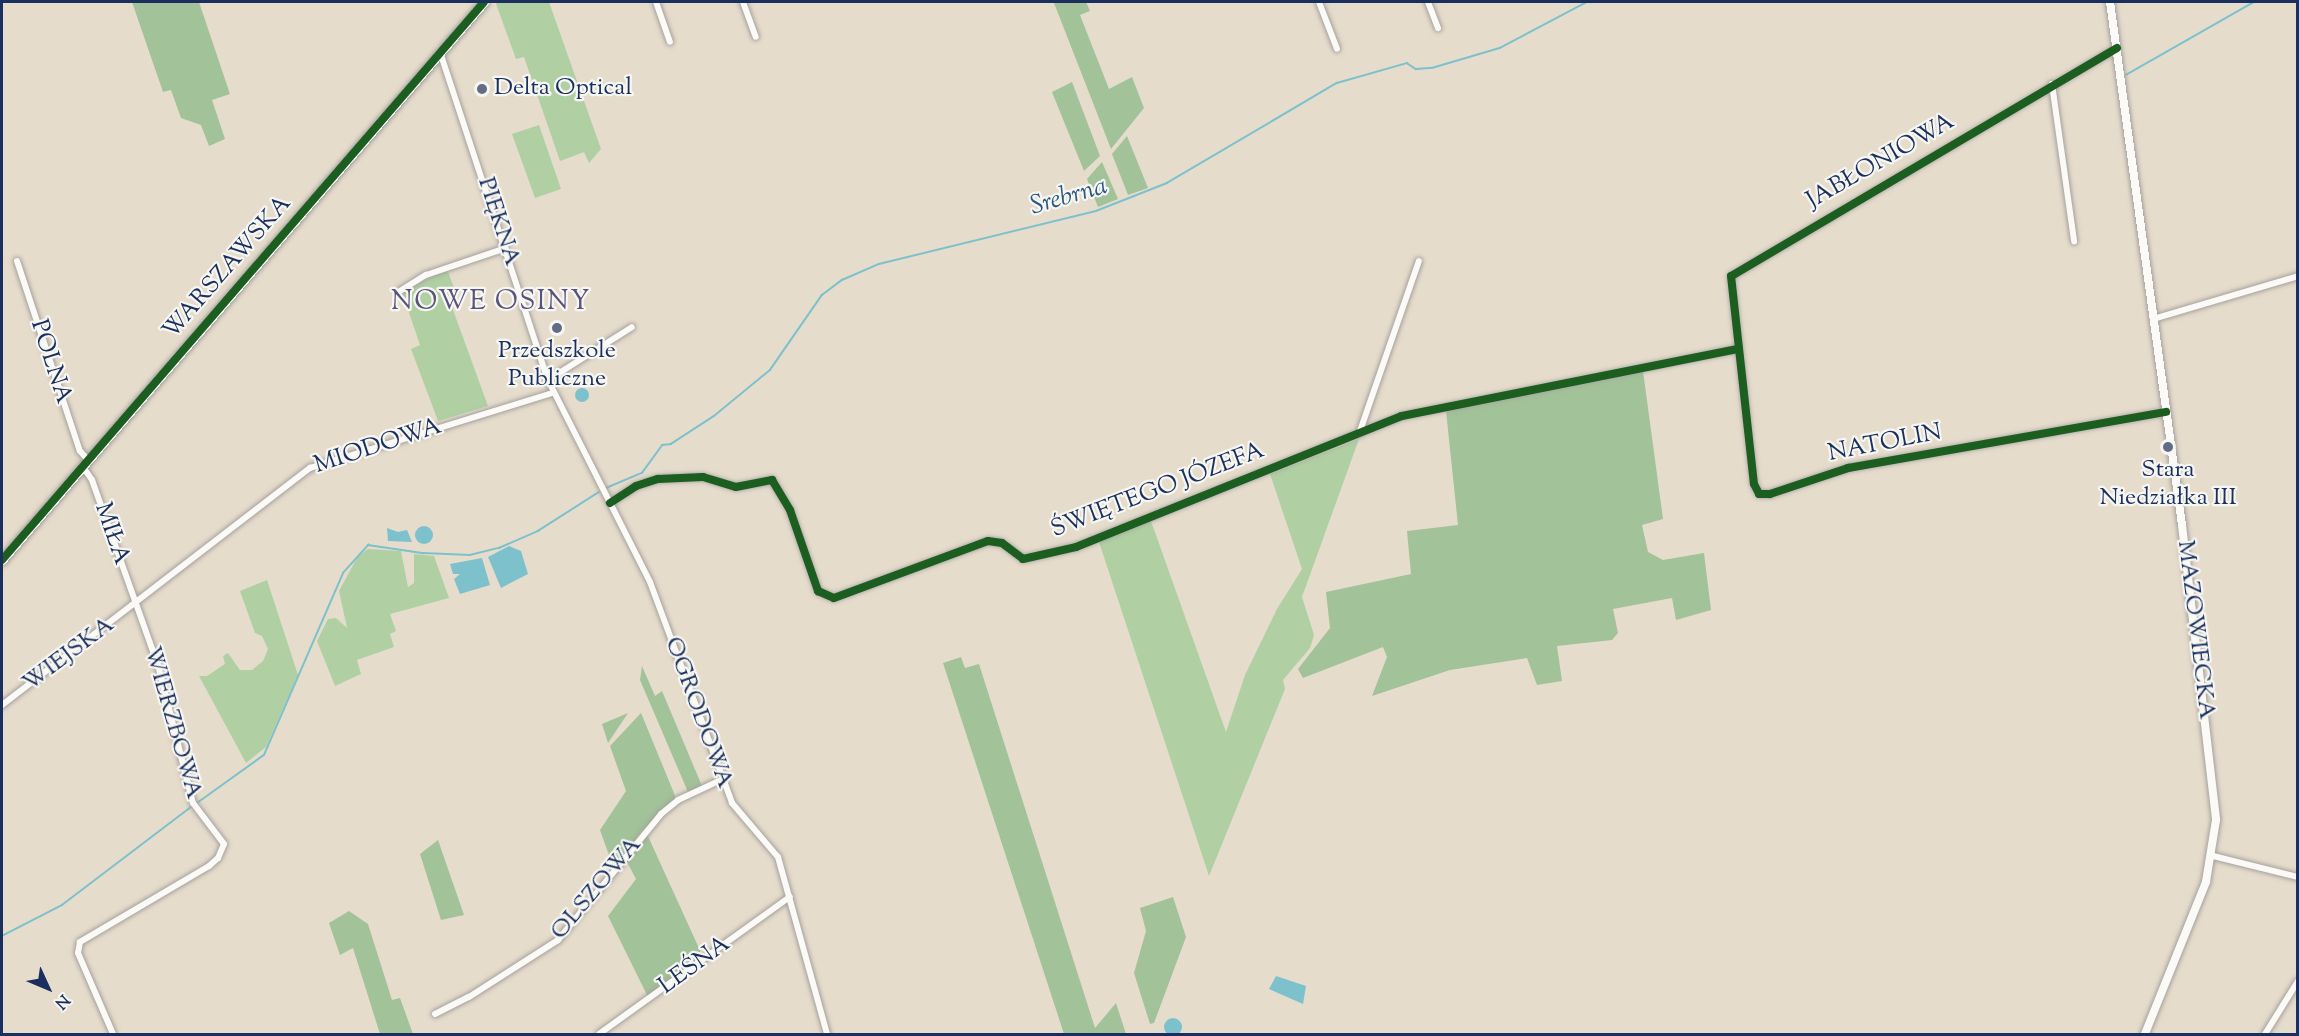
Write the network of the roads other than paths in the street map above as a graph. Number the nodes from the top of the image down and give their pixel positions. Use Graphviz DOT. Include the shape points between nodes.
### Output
graph roads {
  1 [pos="484,2"];
  2 [pos="656,2"];
  3 [pos="743,2"];
  4 [pos="1319,2"];
  5 [pos="1428,2"];
  6 [pos="2110,2"];
  7 [pos="1438,28"];
  8 [pos="756,37"];
  9 [pos="670,42"];
  10 [pos="2117,48"];
  11 [pos="1337,49"];
  12 [pos="440,52"];
  13 [pos="2052,84"];
  14 [pos="2074,241"];
  15 [pos="506,248"];
  16 [pos="17,261"];
  17 [pos="1419,261"];
  18 [pos="2298,276"];
  19 [pos="400,291"];
  20 [pos="2153,319"];
  21 [pos="632,327"];
  22 [pos="1737,349"];
  23 [pos="548,380"];
  24 [pos="553,393"];
  25 [pos="2166,412"];
  26 [pos="1359,434"];
  27 [pos="85,463"];
  28 [pos="610,503"];
  29 [pos="2,560"];
  30 [pos="135,604"];
  31 [pos="2,705"];
  32 [pos="723,778"];
  33 [pos="2213,856"];
  34 [pos="2298,878"];
  35 [pos="790,897"];
  36 [pos="2298,981"];
  37 [pos="435,1014"];
  38 [pos="113,1035"];
  39 [pos="599,1035"];
  40 [pos="827,1035"];
  41 [pos="2145,1035"];
  42 [pos="2265,1035"];
  1 -- 12 [label="main road, WARSZAWSKA"];
  2 -- 9 [label="street"];
  3 -- 8 [label="street"];
  4 -- 11 [label="street"];
  5 -- 7 [label="street"];
  6 -- 10 [label="street, MAZOWIECKA"];
  10 -- 13 [label="street, JABŁONIOWA"];
  10 -- 20 [label="street, MAZOWIECKA"];
  12 -- 15 [label="street, PIĘKNA"];
  12 -- 27 [label="main road, WARSZAWSKA"];
  13 -- 14 [label="street"];
  13 -- 22 [label="street, JABŁONIOWA" via="1738,268 1730,284"];
  15 -- 19 [label="street" via="434,272"];
  15 -- 23 [label="street, PIĘKNA"];
  16 -- 27 [label="street, POLNA"];
  17 -- 26 [label="street"];
  18 -- 20 [label="street"];
  20 -- 25 [label="street, MAZOWIECKA"];
  21 -- 23 [label="street"];
  22 -- 25 [label="street, NATOLIN" via="1754,484 1763,496 1848,468"];
  22 -- 26 [label="street, ŚWIĘTEGO JÓZEFA" via="1420,412"];
  23 -- 24 [label="street, PIĘKNA"];
  24 -- 28 [label="street, OGRODOWA"];
  24 -- 30 [label="street, MIODOWA" via="310,468"];
  25 -- 33 [label="street, MAZOWIECKA" via="2214,781 2217,820"];
  26 -- 28 [label="street, ŚWIĘTEGO JÓZEFA" via="1070,549 1023,559 1002,543 988,541 834,598 818,591 790,510 774,481 739,487 703,477 661,478 636,486"];
  27 -- 29 [label="main road, WARSZAWSKA"];
  27 -- 30 [label="street, MIŁA"];
  28 -- 32 [label="street, OGRODOWA" via="650,582"];
  30 -- 31 [label="street, WIEJSKA"];
  30 -- 38 [label="street, WIERZBOWA" via="158,665 193,803 224,844 221,854 209,866 80,942 78,953"];
  32 -- 35 [label="street, OGRODOWA" via="737,812 775,851"];
  32 -- 37 [label="street, OLSZOWA" via="678,800 661,814 558,940 471,996"];
  33 -- 34 [label="street"];
  33 -- 41 [label="street, MAZOWIECKA"];
  35 -- 39 [label="street, LEŚNA"];
  35 -- 40 [label="street, OGRODOWA"];
  36 -- 42 [label="street"];
}
